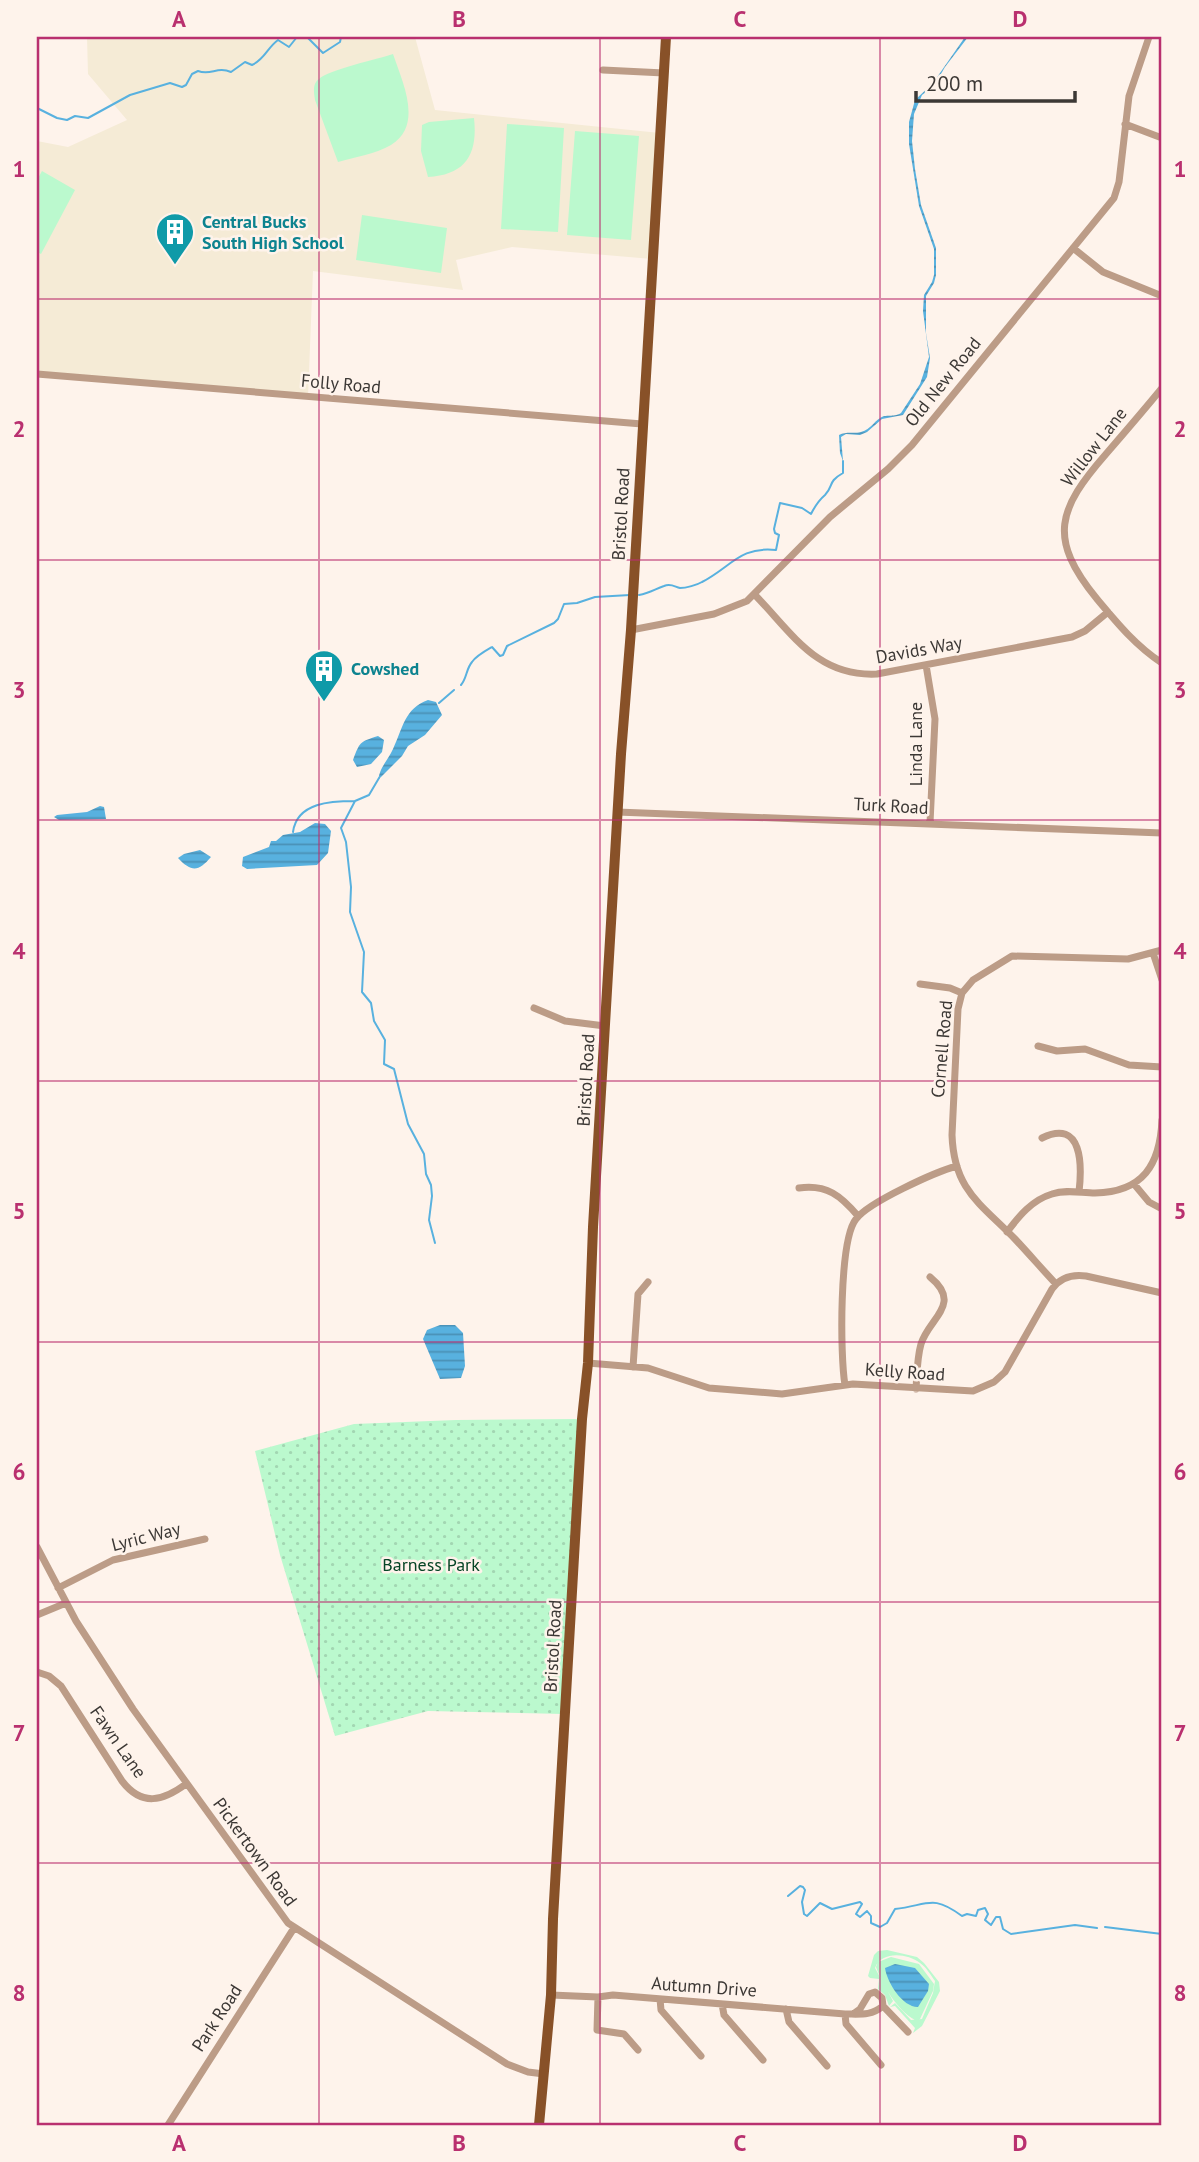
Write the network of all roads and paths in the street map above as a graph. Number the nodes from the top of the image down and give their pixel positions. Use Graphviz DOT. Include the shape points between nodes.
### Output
graph roads {
  1 [pos="666,37"];
  2 [pos="1149,37"];
  3 [pos="603,70"];
  4 [pos="664,73"];
  5 [pos="1125,124"];
  6 [pos="1162,138"];
  7 [pos="1073,248"];
  8 [pos="1162,296"];
  9 [pos="37,374"];
  10 [pos="1162,388"];
  11 [pos="642,424"];
  12 [pos="755,595"];
  13 [pos="1108,612"];
  14 [pos="631,630"];
  15 [pos="1162,663"];
  16 [pos="926,665"];
  17 [pos="617,812"];
  18 [pos="930,823"];
  19 [pos="1162,833"];
  20 [pos="1162,950"];
  21 [pos="1153,953"];
  22 [pos="1162,980"];
  23 [pos="920,984"];
  24 [pos="962,993"];
  25 [pos="534,1008"];
  26 [pos="605,1026"];
  27 [pos="1038,1046"];
  28 [pos="1162,1068"];
  29 [pos="1162,1120"];
  30 [pos="1042,1138"];
  31 [pos="957,1166"];
  32 [pos="1134,1184"];
  33 [pos="800,1188"];
  34 [pos="1079,1192"];
  35 [pos="1162,1209"];
  36 [pos="858,1216"];
  37 [pos="1007,1231"];
  38 [pos="930,1277"];
  39 [pos="648,1282"];
  40 [pos="1056,1284"];
  41 [pos="1162,1293"];
  42 [pos="588,1363"];
  43 [pos="633,1367"];
  44 [pos="845,1385"];
  45 [pos="916,1389"];
  46 [pos="205,1539"];
  47 [pos="37,1548"];
  48 [pos="58,1588"];
  49 [pos="66,1603"];
  50 [pos="37,1615"];
  51 [pos="37,1672"];
  52 [pos="186,1784"];
  53 [pos="294,1928"];
  54 [pos="551,1995"];
  55 [pos="598,1997"];
  56 [pos="660,1999"];
  57 [pos="722,2004"];
  58 [pos="883,2006"];
  59 [pos="786,2009"];
  60 [pos="849,2014"];
  61 [pos="908,2032"];
  62 [pos="638,2050"];
  63 [pos="701,2056"];
  64 [pos="763,2060"];
  65 [pos="881,2065"];
  66 [pos="827,2066"];
  67 [pos="544,2074"];
  68 [pos="168,2125"];
  69 [pos="539,2125"];
  1 -- 4 [label="main road, Bristol Road"];
  2 -- 5 [label="street, Old New Road" via="1131,87"];
  3 -- 4 [label="street"];
  4 -- 11 [label="main road, Bristol Road"];
  5 -- 6 [label="street"];
  5 -- 7 [label="street, Old New Road" via="1116,193"];
  7 -- 8 [label="street" via="1103,272"];
  7 -- 12 [label="street, Old New Road" via="912,445 830,517"];
  9 -- 11 [label="street, Folly Road"];
  10 -- 13 [label="street, Willow Lane" via="1083,481 1068,512 1065,533 1072,563"];
  11 -- 14 [label="main road, Bristol Road"];
  12 -- 14 [label="street, Old New Road" via="728,610"];
  12 -- 16 [label="street, Davids Way" via="811,654 839,671 877,674"];
  13 -- 15 [label="street, Willow Lane" via="1132,640"];
  13 -- 16 [label="street, Davids Way" via="1072,637"];
  14 -- 17 [label="main road, Bristol Road"];
  16 -- 18 [label="street, Linda Lane" via="935,719"];
  17 -- 18 [label="street, Turk Road"];
  17 -- 26 [label="main road, Bristol Road"];
  18 -- 19 [label="street, Turk Road"];
  20 -- 21 [label="street, Cornell Road"];
  21 -- 22 [label="street"];
  21 -- 24 [label="street, Cornell Road" via="1116,960 1012,956 973,979"];
  23 -- 24 [label="street"];
  24 -- 31 [label="street, Cornell Road" via="952,1135"];
  25 -- 26 [label="street" via="565,1021"];
  26 -- 42 [label="main road, Bristol Road"];
  27 -- 28 [label="street" via="1057,1051 1085,1049 1129,1065"];
  29 -- 32 [label="street" via="1158,1154"];
  30 -- 34 [label="street" via="1062,1134 1077,1147 1082,1169"];
  31 -- 36 [label="street"];
  31 -- 37 [label="street, Cornell Road" via="978,1205"];
  32 -- 34 [label="street" via="1118,1192"];
  32 -- 35 [label="street"];
  33 -- 36 [label="street" via="826,1189"];
  34 -- 37 [label="street" via="1046,1196 1024,1211"];
  36 -- 44 [label="street" via="846,1247 841,1354"];
  37 -- 40 [label="street, Cornell Road"];
  38 -- 45 [label="street" via="944,1294 943,1308 922,1343"];
  39 -- 43 [label="street" via="638,1294"];
  40 -- 41 [label="street" via="1079,1275"];
  40 -- 45 [label="street, Kelly Road" via="1009,1367 994,1382 967,1392"];
  42 -- 43 [label="street, Kelly Road"];
  42 -- 54 [label="main road, Bristol Road"];
  43 -- 44 [label="street, Kelly Road" via="720,1389 782,1395"];
  44 -- 45 [label="street, Kelly Road"];
  46 -- 48 [label="street, Lyric Way" via="113,1560"];
  47 -- 48 [label="street, Pickertown Road"];
  48 -- 49 [label="street, Pickertown Road"];
  49 -- 50 [label="street"];
  49 -- 52 [label="street, Pickertown Road"];
  51 -- 52 [label="street, Fawn Lane" via="61,1686 131,1791 145,1798 160,1798"];
  52 -- 53 [label="street, Pickertown Road"];
  53 -- 67 [label="street, Pickertown Road" via="507,2064"];
  53 -- 68 [label="street, Park Road"];
  54 -- 55 [label="street, Autumn Drive"];
  54 -- 67 [label="main road, Bristol Road"];
  55 -- 56 [label="street, Autumn Drive"];
  55 -- 62 [label="street" via="597,2029 624,2034"];
  56 -- 57 [label="street, Autumn Drive"];
  56 -- 63 [label="street" via="661,2010"];
  57 -- 59 [label="street, Autumn Drive"];
  57 -- 64 [label="street" via="724,2015"];
  58 -- 60 [label="street, Autumn Drive" via="870,2013"];
  58 -- 60 [label="street" via="880,1995 871,1993 860,2009"];
  58 -- 61 [label="street"];
  59 -- 60 [label="street, Autumn Drive"];
  59 -- 66 [label="street" via="786,2019"];
  60 -- 65 [label="street" via="846,2024"];
  67 -- 69 [label="main road, Bristol Road"];
}
